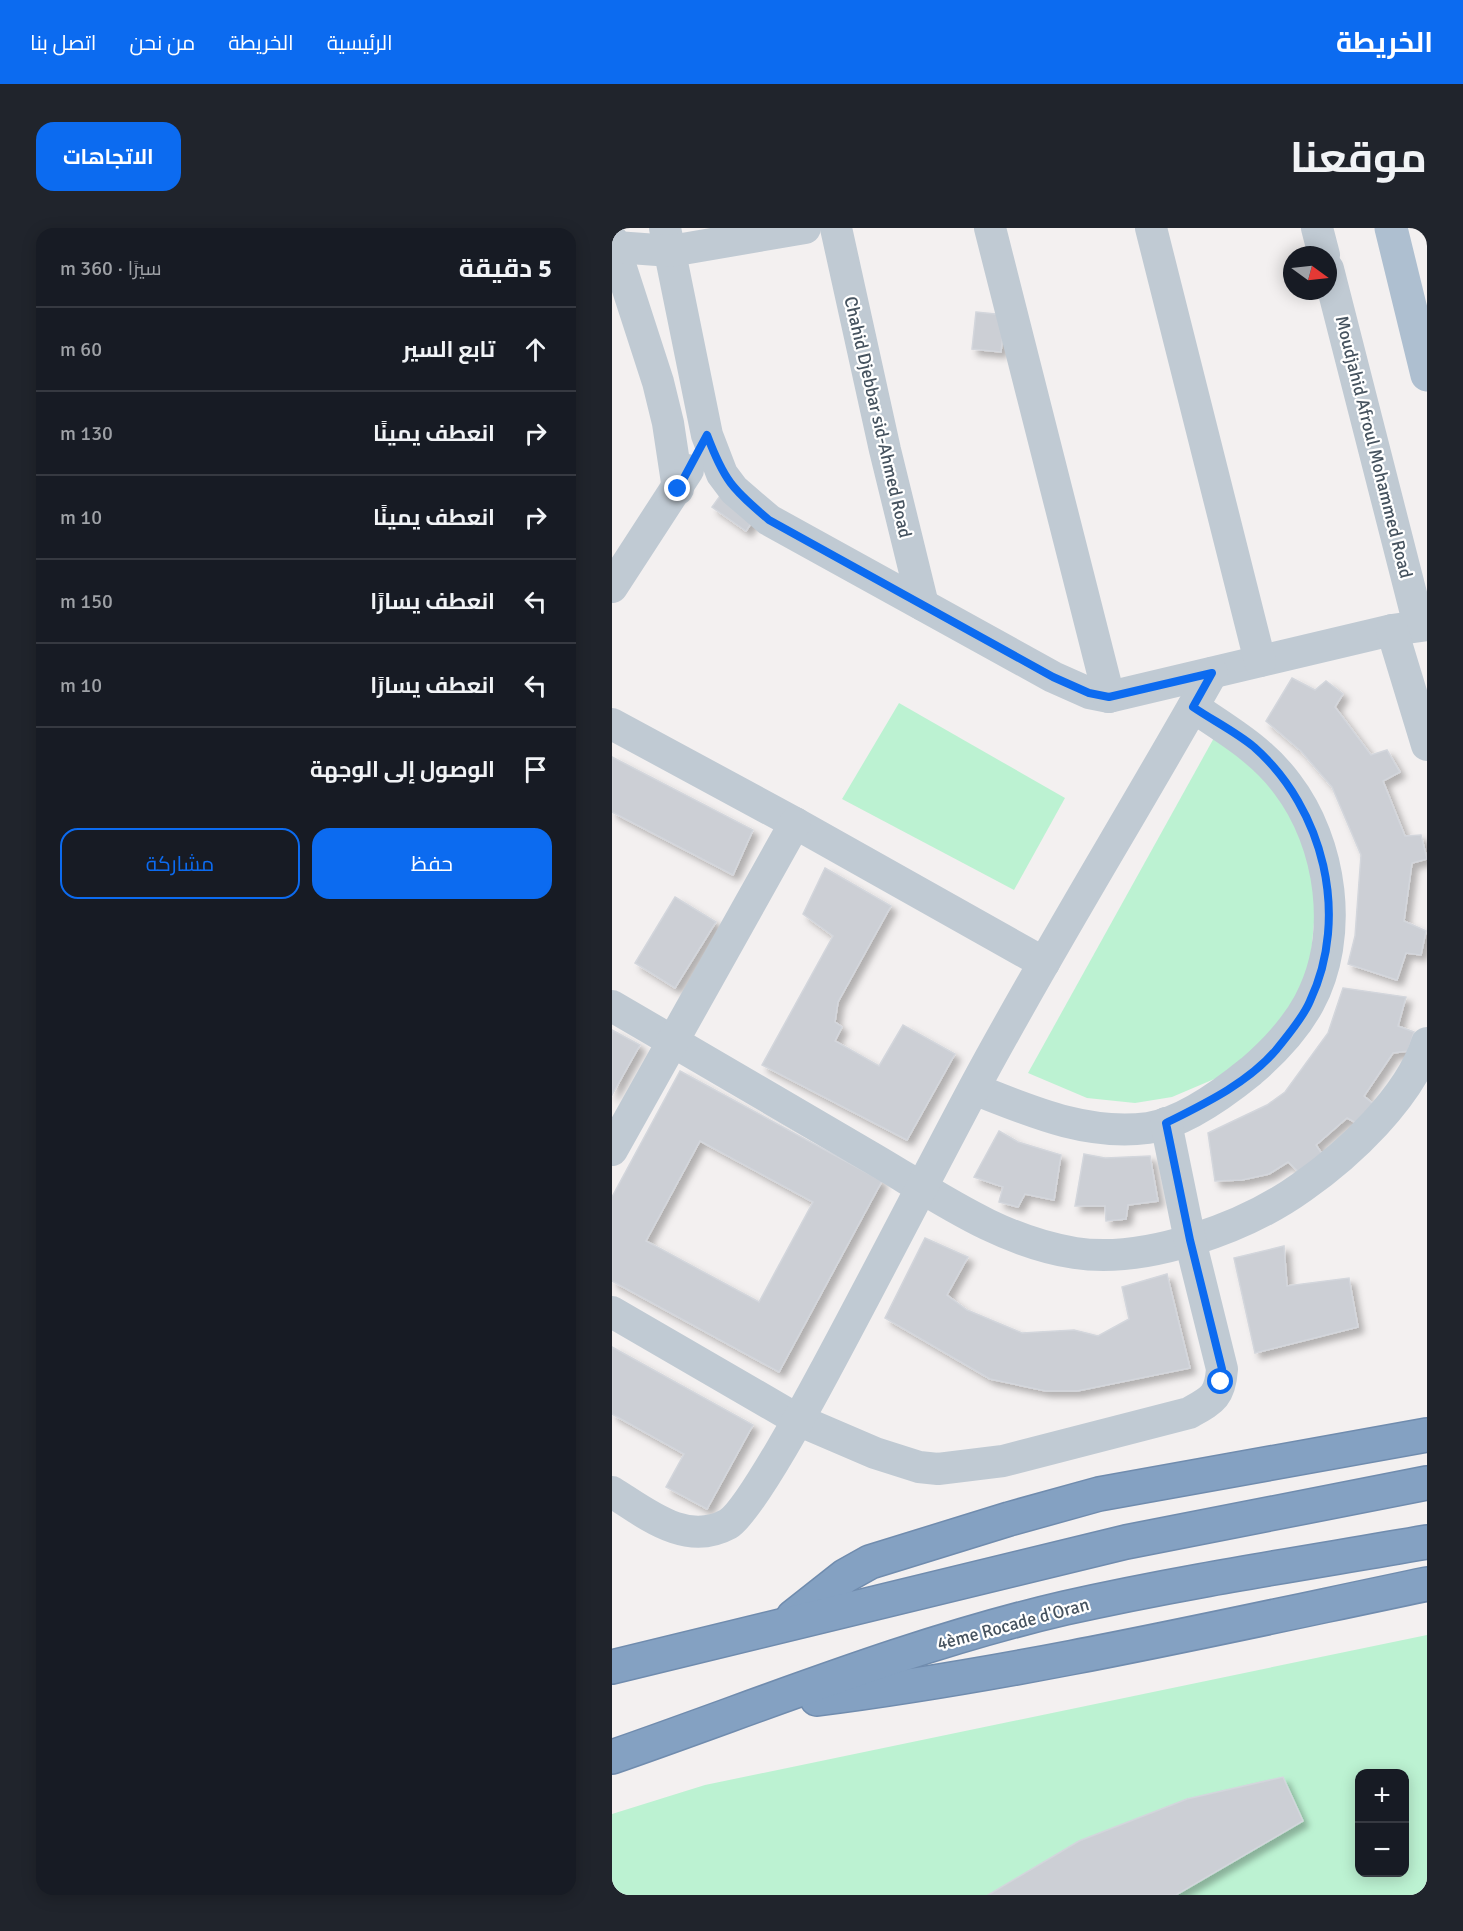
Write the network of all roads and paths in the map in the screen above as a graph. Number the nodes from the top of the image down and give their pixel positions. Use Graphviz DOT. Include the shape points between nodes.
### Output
graph roads {
  1 [pos="805,228"];
  2 [pos="836,228"];
  3 [pos="990,228"];
  4 [pos="1151,228"];
  5 [pos="1317,228"];
  6 [pos="1391,228"];
  7 [pos="668,240"];
  8 [pos="614,244"];
  9 [pos="1322,246"];
  10 [pos="1335,300"];
  11 [pos="1427,375"];
  12 [pos="707,435"];
  13 [pos="678,489"];
  14 [pos="612,587"];
  15 [pos="923,605"];
  16 [pos="1413,627"];
  17 [pos="1260,661"];
  18 [pos="1212,673"];
  19 [pos="1109,697"];
  20 [pos="1193,707"];
  21 [pos="612,724"];
  22 [pos="1427,745"];
  23 [pos="795,822"];
  24 [pos="1044,963"];
  25 [pos="612,1006"];
  26 [pos="673,1041"];
  27 [pos="1427,1043"];
  28 [pos="974,1089"];
  29 [pos="1166,1123"];
  30 [pos="612,1150"];
  31 [pos="924,1188"];
  32 [pos="1190,1240"];
  33 [pos="612,1312"];
  34 [pos="798,1420"];
  35 [pos="1427,1435"];
  36 [pos="1427,1483"];
  37 [pos="612,1492"];
  38 [pos="1427,1542"];
  39 [pos="1427,1584"];
  40 [pos="783,1626"];
  41 [pos="612,1667"];
  42 [pos="759,1706"];
  43 [pos="612,1757"];
  1 -- 7 [label="street"];
  2 -- 15 [label="street, Chahid Djebbar sid-Ahmed Road"];
  3 -- 19 [label="street"];
  4 -- 17 [label="street"];
  5 -- 9 [label="street"];
  6 -- 11 [label="main road"];
  7 -- 8 [label="street"];
  7 -- 12 [label="street"];
  8 -- 13 [label="street" via="658,382"];
  10 -- 16 [label="street, Moudjahid Afroul Mohammed Road"];
  12 -- 13 [label="street"];
  12 -- 15 [label="street" via="722,474 769,520"];
  13 -- 14 [label="street"];
  15 -- 19 [label="street" via="1053,677"];
  16 -- 17 [label="street"];
  16 -- 22 [label="street, Moudjahid Afroul Mohammed Road"];
  17 -- 18 [label="street"];
  18 -- 19 [label="street"];
  18 -- 20 [label="street"];
  20 -- 24 [label="street"];
  20 -- 29 [label="street" via="1253,747 1287,783 1307,817 1324,863 1330,911 1327,953 1310,1002 1275,1051 1222,1095"];
  21 -- 23 [label="street"];
  23 -- 24 [label="street"];
  23 -- 26 [label="street"];
  24 -- 28 [label="street"];
  25 -- 26 [label="street"];
  26 -- 30 [label="street"];
  26 -- 31 [label="street"];
  27 -- 32 [label="street" via="1396,1097 1337,1162 1283,1201"];
  28 -- 29 [label="street" via="1041,1116 1100,1130 1149,1128"];
  28 -- 31 [label="street"];
  29 -- 32 [label="street"];
  31 -- 32 [label="street" via="998,1231 1076,1253 1115,1254"];
  31 -- 34 [label="street"];
  32 -- 34 [label="street" via="1222,1369 1216,1397 1189,1413 1003,1461 938,1469 875,1453"];
  33 -- 34 [label="street"];
  34 -- 37 [label="street" via="738,1517 721,1527 692,1532 675,1529"];
  35 -- 40 [label="highway" via="1099,1494 900,1551 845,1576"];
  36 -- 40 [label="highway" via="1126,1542"];
  38 -- 42 [label="highway, 4ème Rocade d'Oran" via="1064,1609 915,1650"];
  39 -- 42 [label="highway" via="899,1689"];
  40 -- 41 [label="highway"];
  42 -- 43 [label="highway, 4ème Rocade d'Oran"];
}
